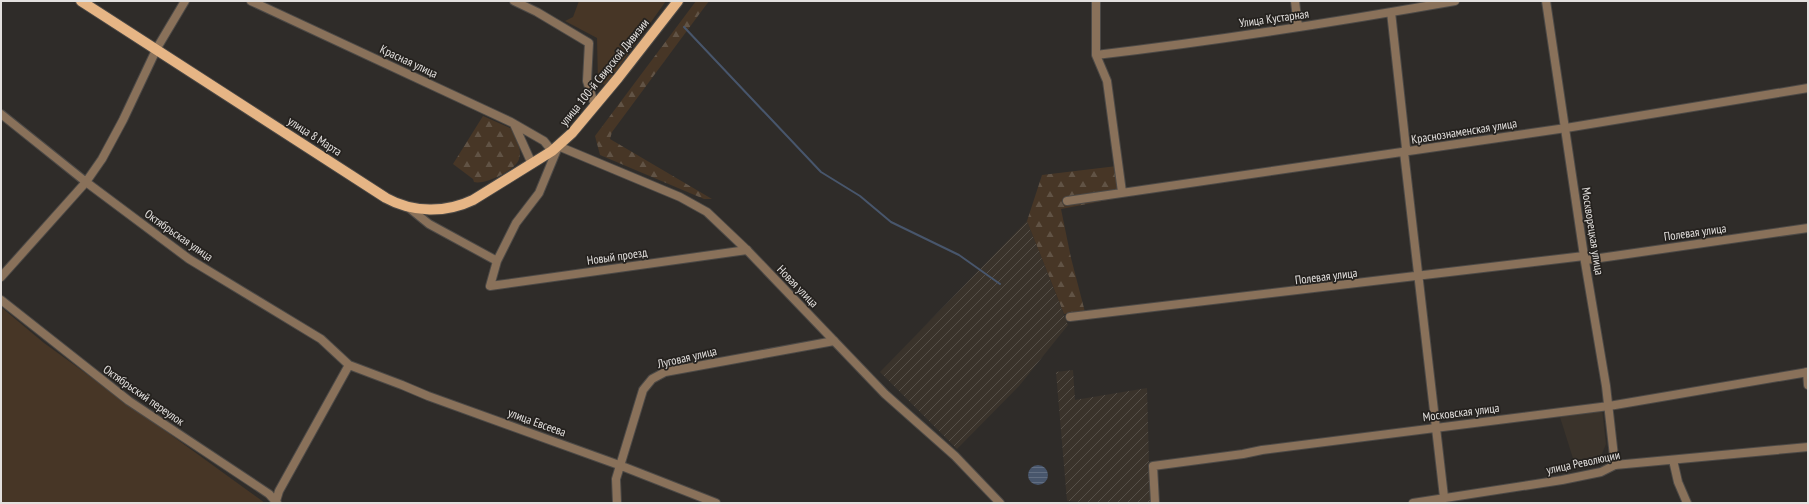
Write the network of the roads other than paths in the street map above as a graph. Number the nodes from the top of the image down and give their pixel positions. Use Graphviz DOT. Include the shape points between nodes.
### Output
graph roads {
  1 [pos="81,1"];
  2 [pos="185,1"];
  3 [pos="251,1"];
  4 [pos="514,1"];
  5 [pos="678,1"];
  6 [pos="1096,1"];
  7 [pos="1294,1"];
  8 [pos="1455,1"];
  9 [pos="1546,1"];
  10 [pos="1391,12"];
  11 [pos="1298,27"];
  12 [pos="157,48"];
  13 [pos="1096,55"];
  14 [pos="1808,88"];
  15 [pos="595,106"];
  16 [pos="1,114"];
  17 [pos="514,124"];
  18 [pos="1566,128"];
  19 [pos="552,151"];
  20 [pos="1404,152"];
  21 [pos="532,164"];
  22 [pos="86,182"];
  23 [pos="1122,192"];
  24 [pos="1067,201"];
  25 [pos="408,207"];
  26 [pos="1808,228"];
  27 [pos="747,250"];
  28 [pos="1585,258"];
  29 [pos="497,261"];
  30 [pos="1,277"];
  31 [pos="1418,277"];
  32 [pos="1,300"];
  33 [pos="1070,318"];
  34 [pos="834,341"];
  35 [pos="349,365"];
  36 [pos="1807,372"];
  37 [pos="1808,385"];
  38 [pos="1609,406"];
  39 [pos="1436,428"];
  40 [pos="1808,447"];
  41 [pos="1673,460"];
  42 [pos="619,465"];
  43 [pos="1615,465"];
  44 [pos="988,491"];
  45 [pos="1444,497"];
  46 [pos="277,502"];
  47 [pos="616,503"];
  48 [pos="716,503"];
  49 [pos="994,503"];
  50 [pos="1000,503"];
  51 [pos="1155,503"];
  52 [pos="1413,503"];
  53 [pos="1686,503"];
  1 -- 12 [label="main road, улица 8 Марта"];
  2 -- 12 [label="street"];
  3 -- 17 [label="street, Красная улица"];
  4 -- 15 [label="street" via="589,43 587,81"];
  5 -- 15 [label="main road, улица 100-й Свирской Дивизии"];
  6 -- 13 [label="street"];
  7 -- 11 [label="street"];
  8 -- 10 [label="street, Улица Кустарная"];
  9 -- 18 [label="street, Москворецкая улица"];
  10 -- 11 [label="street, Улица Кустарная"];
  10 -- 20 [label="street" via="1406,148"];
  11 -- 13 [label="street, Улица Кустарная"];
  12 -- 22 [label="street" via="113,140"];
  12 -- 25 [label="main road, улица 8 Марта" via="386,198"];
  13 -- 23 [label="street" via="1107,82"];
  14 -- 18 [label="street, Краснознаменская улица"];
  15 -- 19 [label="main road, улица 100-й Свирской Дивизии"];
  16 -- 22 [label="street, Октябрьская улица"];
  17 -- 19 [label="street, Красная улица" via="544,141"];
  17 -- 21 [label="street"];
  18 -- 20 [label="street, Краснознаменская улица"];
  18 -- 28 [label="street, Москворецкая улица"];
  19 -- 21 [label="main road, улица 8 Марта"];
  19 -- 27 [label="street, Новая улица" via="700,207 715,218"];
  19 -- 29 [label="street" via="539,193 518,220"];
  20 -- 23 [label="street, Краснознаменская улица"];
  20 -- 31 [label="street"];
  21 -- 25 [label="main road, улица 8 Марта" via="464,204 435,210"];
  22 -- 30 [label="street"];
  22 -- 35 [label="street, Октябрьская улица" via="189,259 321,339"];
  23 -- 24 [label="street, Краснознаменская улица"];
  25 -- 29 [label="street" via="429,224"];
  26 -- 28 [label="street, Полевая улица"];
  27 -- 29 [label="street, Новый проезд" via="490,286"];
  27 -- 34 [label="street, Новая улица"];
  28 -- 31 [label="street, Полевая улица"];
  28 -- 38 [label="street, Москворецкая улица"];
  31 -- 33 [label="street, Полевая улица"];
  31 -- 39 [label="street"];
  32 -- 46 [label="street, Октябрьский переулок" via="129,401 269,494"];
  34 -- 42 [label="street, Луговая улица" via="665,372 656,376 643,390"];
  34 -- 44 [label="street, Новая улица" via="885,394 955,456"];
  35 -- 42 [label="street, улица Евсеева"];
  35 -- 46 [label="street" via="292,466 278,493"];
  36 -- 37 [label="street"];
  36 -- 38 [label="street, Московская улица"];
  38 -- 39 [label="street, Московская улица"];
  38 -- 43 [label="street, Москворецкая улица"];
  39 -- 45 [label="street"];
  39 -- 51 [label="street, Московская улица" via="1153,466"];
  40 -- 41 [label="street, улица Революции"];
  41 -- 43 [label="street, улица Революции"];
  41 -- 53 [label="street"];
  42 -- 47 [label="street, Луговая улица"];
  42 -- 48 [label="street, улица Евсеева"];
  43 -- 45 [label="street, улица Революции" via="1601,472 1562,480"];
  44 -- 49 [label="street"];
  44 -- 50 [label="street"];
  45 -- 52 [label="street, улица Революции"];
}
